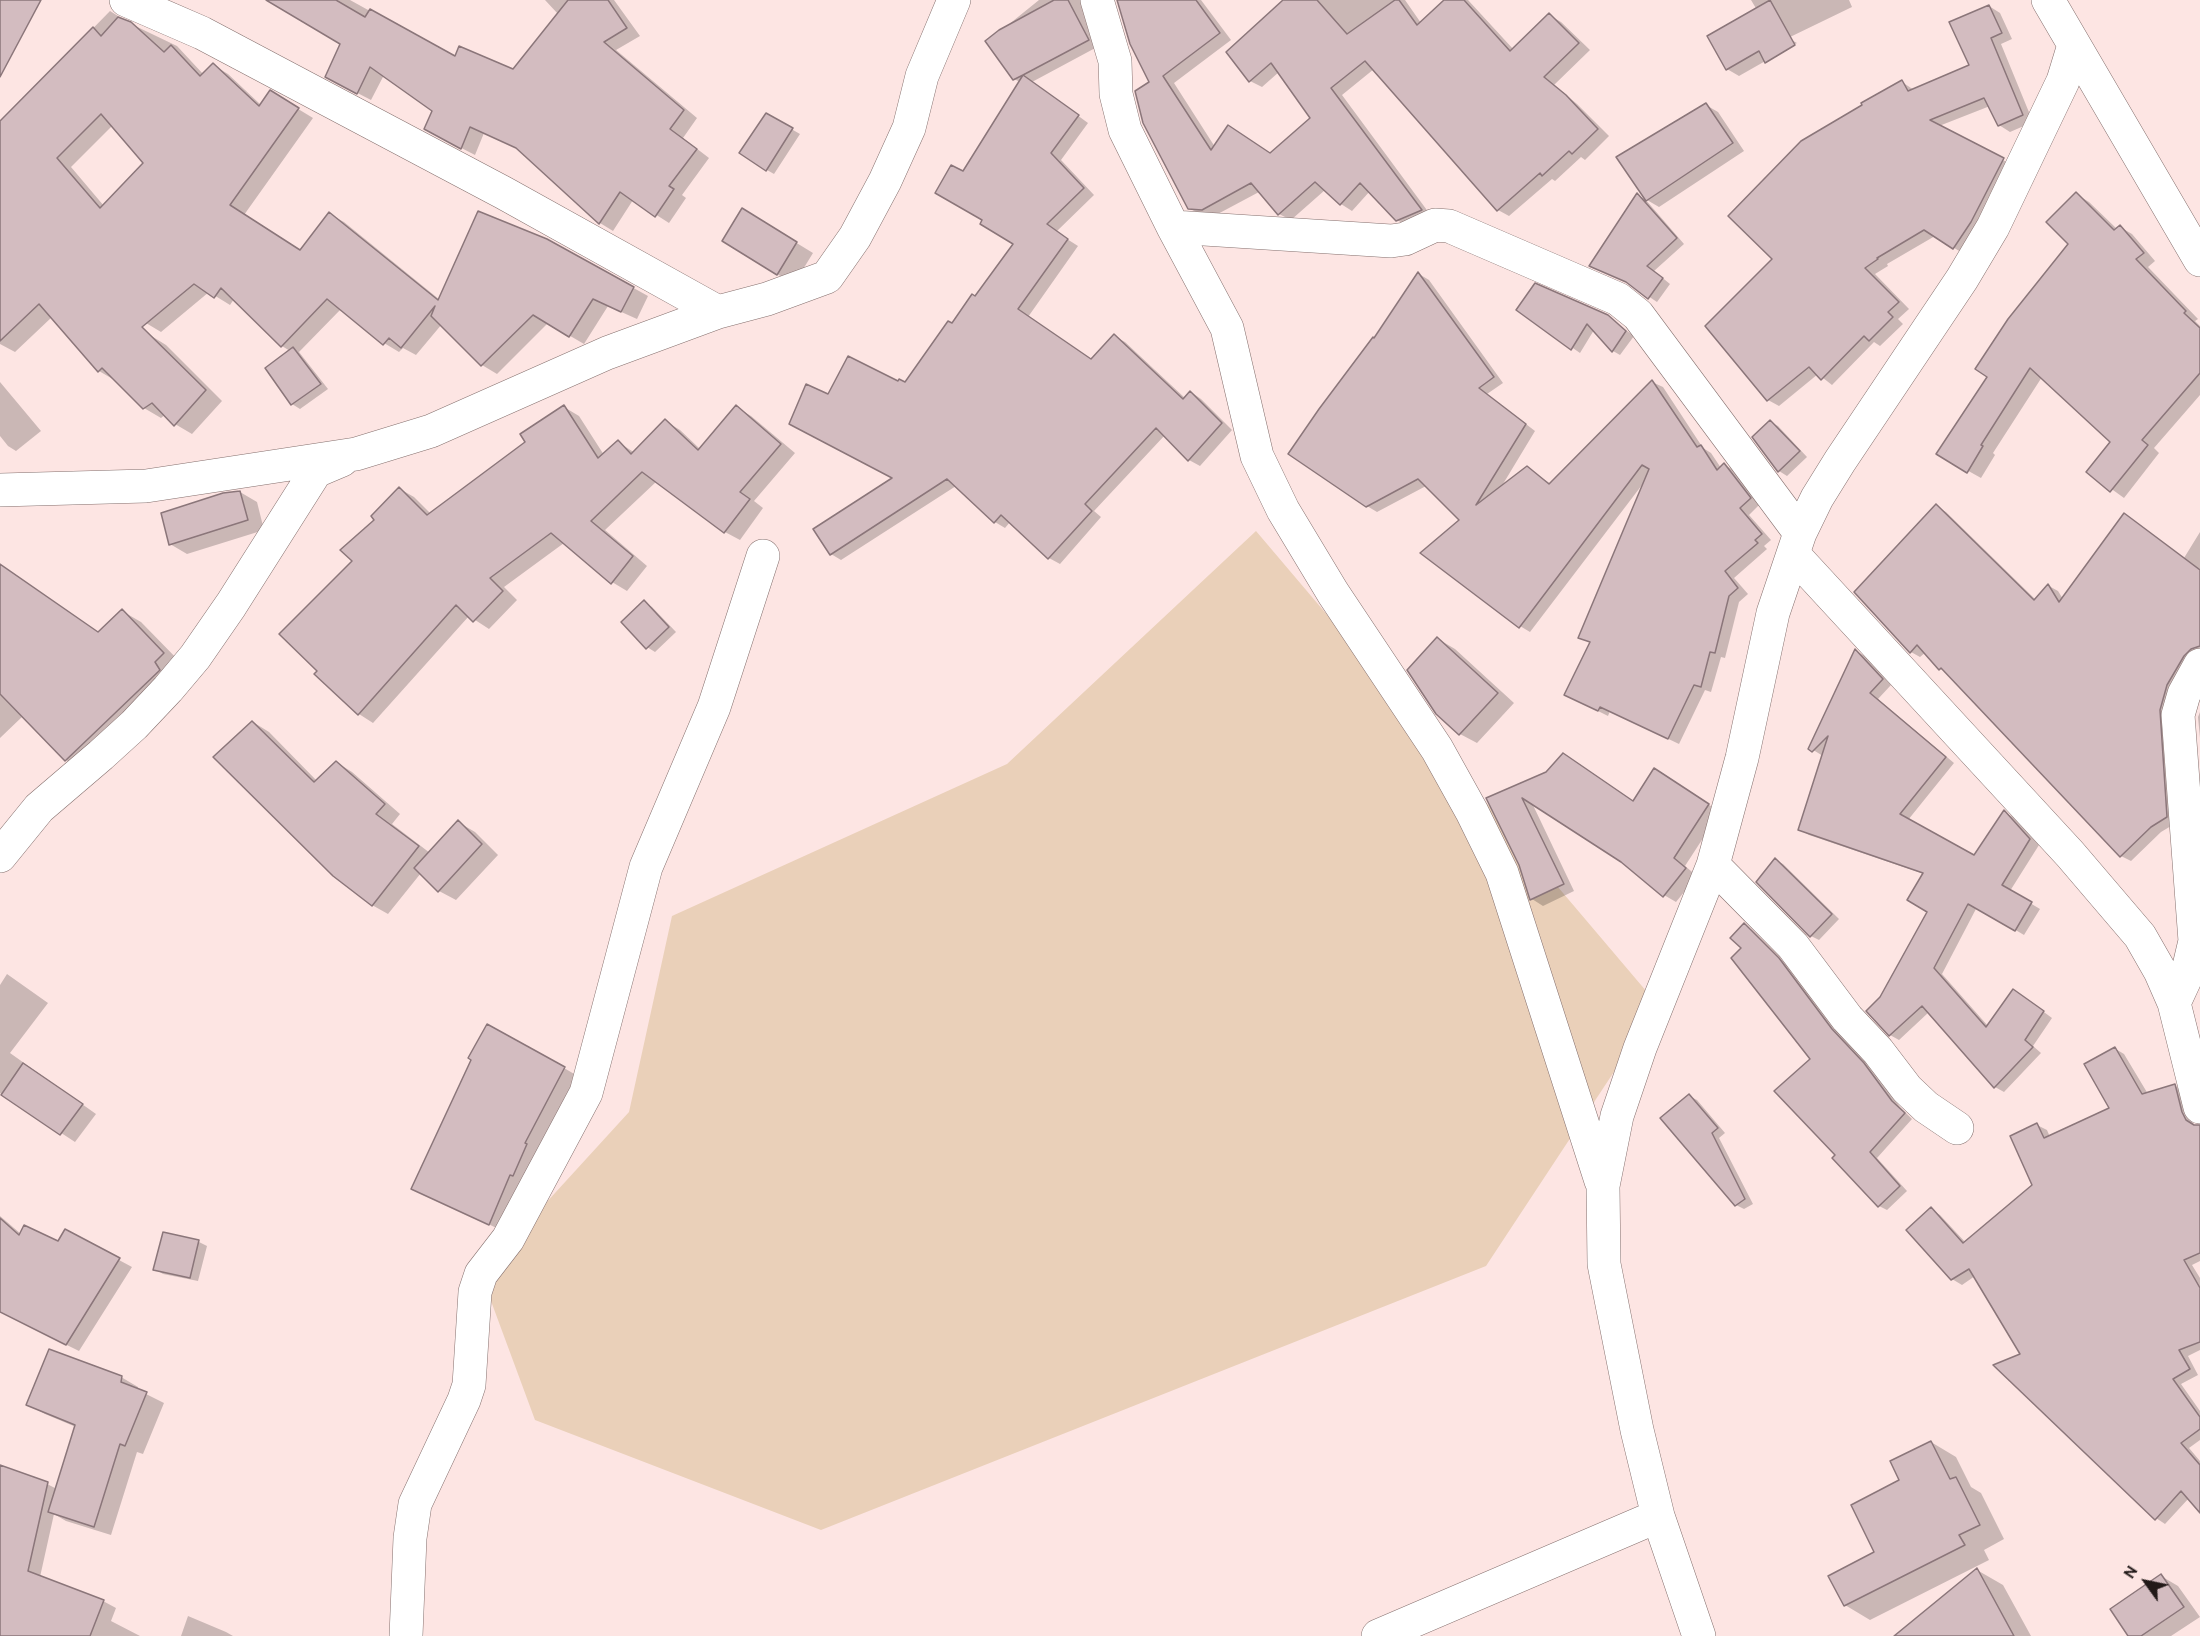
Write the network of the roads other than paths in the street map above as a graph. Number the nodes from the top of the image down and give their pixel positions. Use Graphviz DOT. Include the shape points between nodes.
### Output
graph roads {
  1 [pos="126,0"];
  2 [pos="954,0"];
  3 [pos="1097,0"];
  4 [pos="2048,0"];
  5 [pos="2073,45"];
  6 [pos="1173,227"];
  7 [pos="2200,260"];
  8 [pos="718,312"];
  9 [pos="356,454"];
  10 [pos="0,490"];
  11 [pos="1796,543"];
  12 [pos="763,556"];
  13 [pos="2200,665"];
  14 [pos="0,856"];
  15 [pos="1713,865"];
  16 [pos="2174,1003"];
  17 [pos="2200,1107"];
  18 [pos="1957,1128"];
  19 [pos="1603,1186"];
  20 [pos="1658,1516"];
  21 [pos="406,1636"];
  22 [pos="1378,1636"];
  23 [pos="1699,1636"];
  1 -- 8 [label="street" via="202,33"];
  2 -- 8 [label="street" via="922,76 909,128 885,181 855,237 827,277"];
  3 -- 6 [label="street" via="1115,61 1116,94 1125,130"];
  4 -- 5 [label="street"];
  5 -- 7 [label="street"];
  5 -- 11 [label="street" via="2064,81 1993,227 1834,470"];
  6 -- 11 [label="street" via="1391,241 1435,225 1449,226 1618,299 1638,315"];
  6 -- 19 [label="street" via="1227,328 1257,456 1283,510 1437,749 1502,873"];
  8 -- 9 [label="street" via="608,353 430,431"];
  9 -- 10 [label="street" via="146,486"];
  9 -- 14 [label="street" via="316,471 195,657 134,725 39,808"];
  11 -- 15 [label="street" via="1773,613 1742,758"];
  11 -- 16 [label="street" via="2108,897 2140,936"];
  12 -- 21 [label="street" via="714,707 646,867 586,1093 508,1239 481,1274 475,1292 469,1385 415,1504"];
  13 -- 16 [label="street" via="2178,715 2195,941 2187,975"];
  15 -- 18 [label="street" via="1793,946 1907,1089"];
  15 -- 19 [label="street" via="1640,1048 1617,1116"];
  16 -- 17 [label="street"];
  19 -- 20 [label="street" via="1604,1264"];
  20 -- 22 [label="street"];
  20 -- 23 [label="street"];
}
